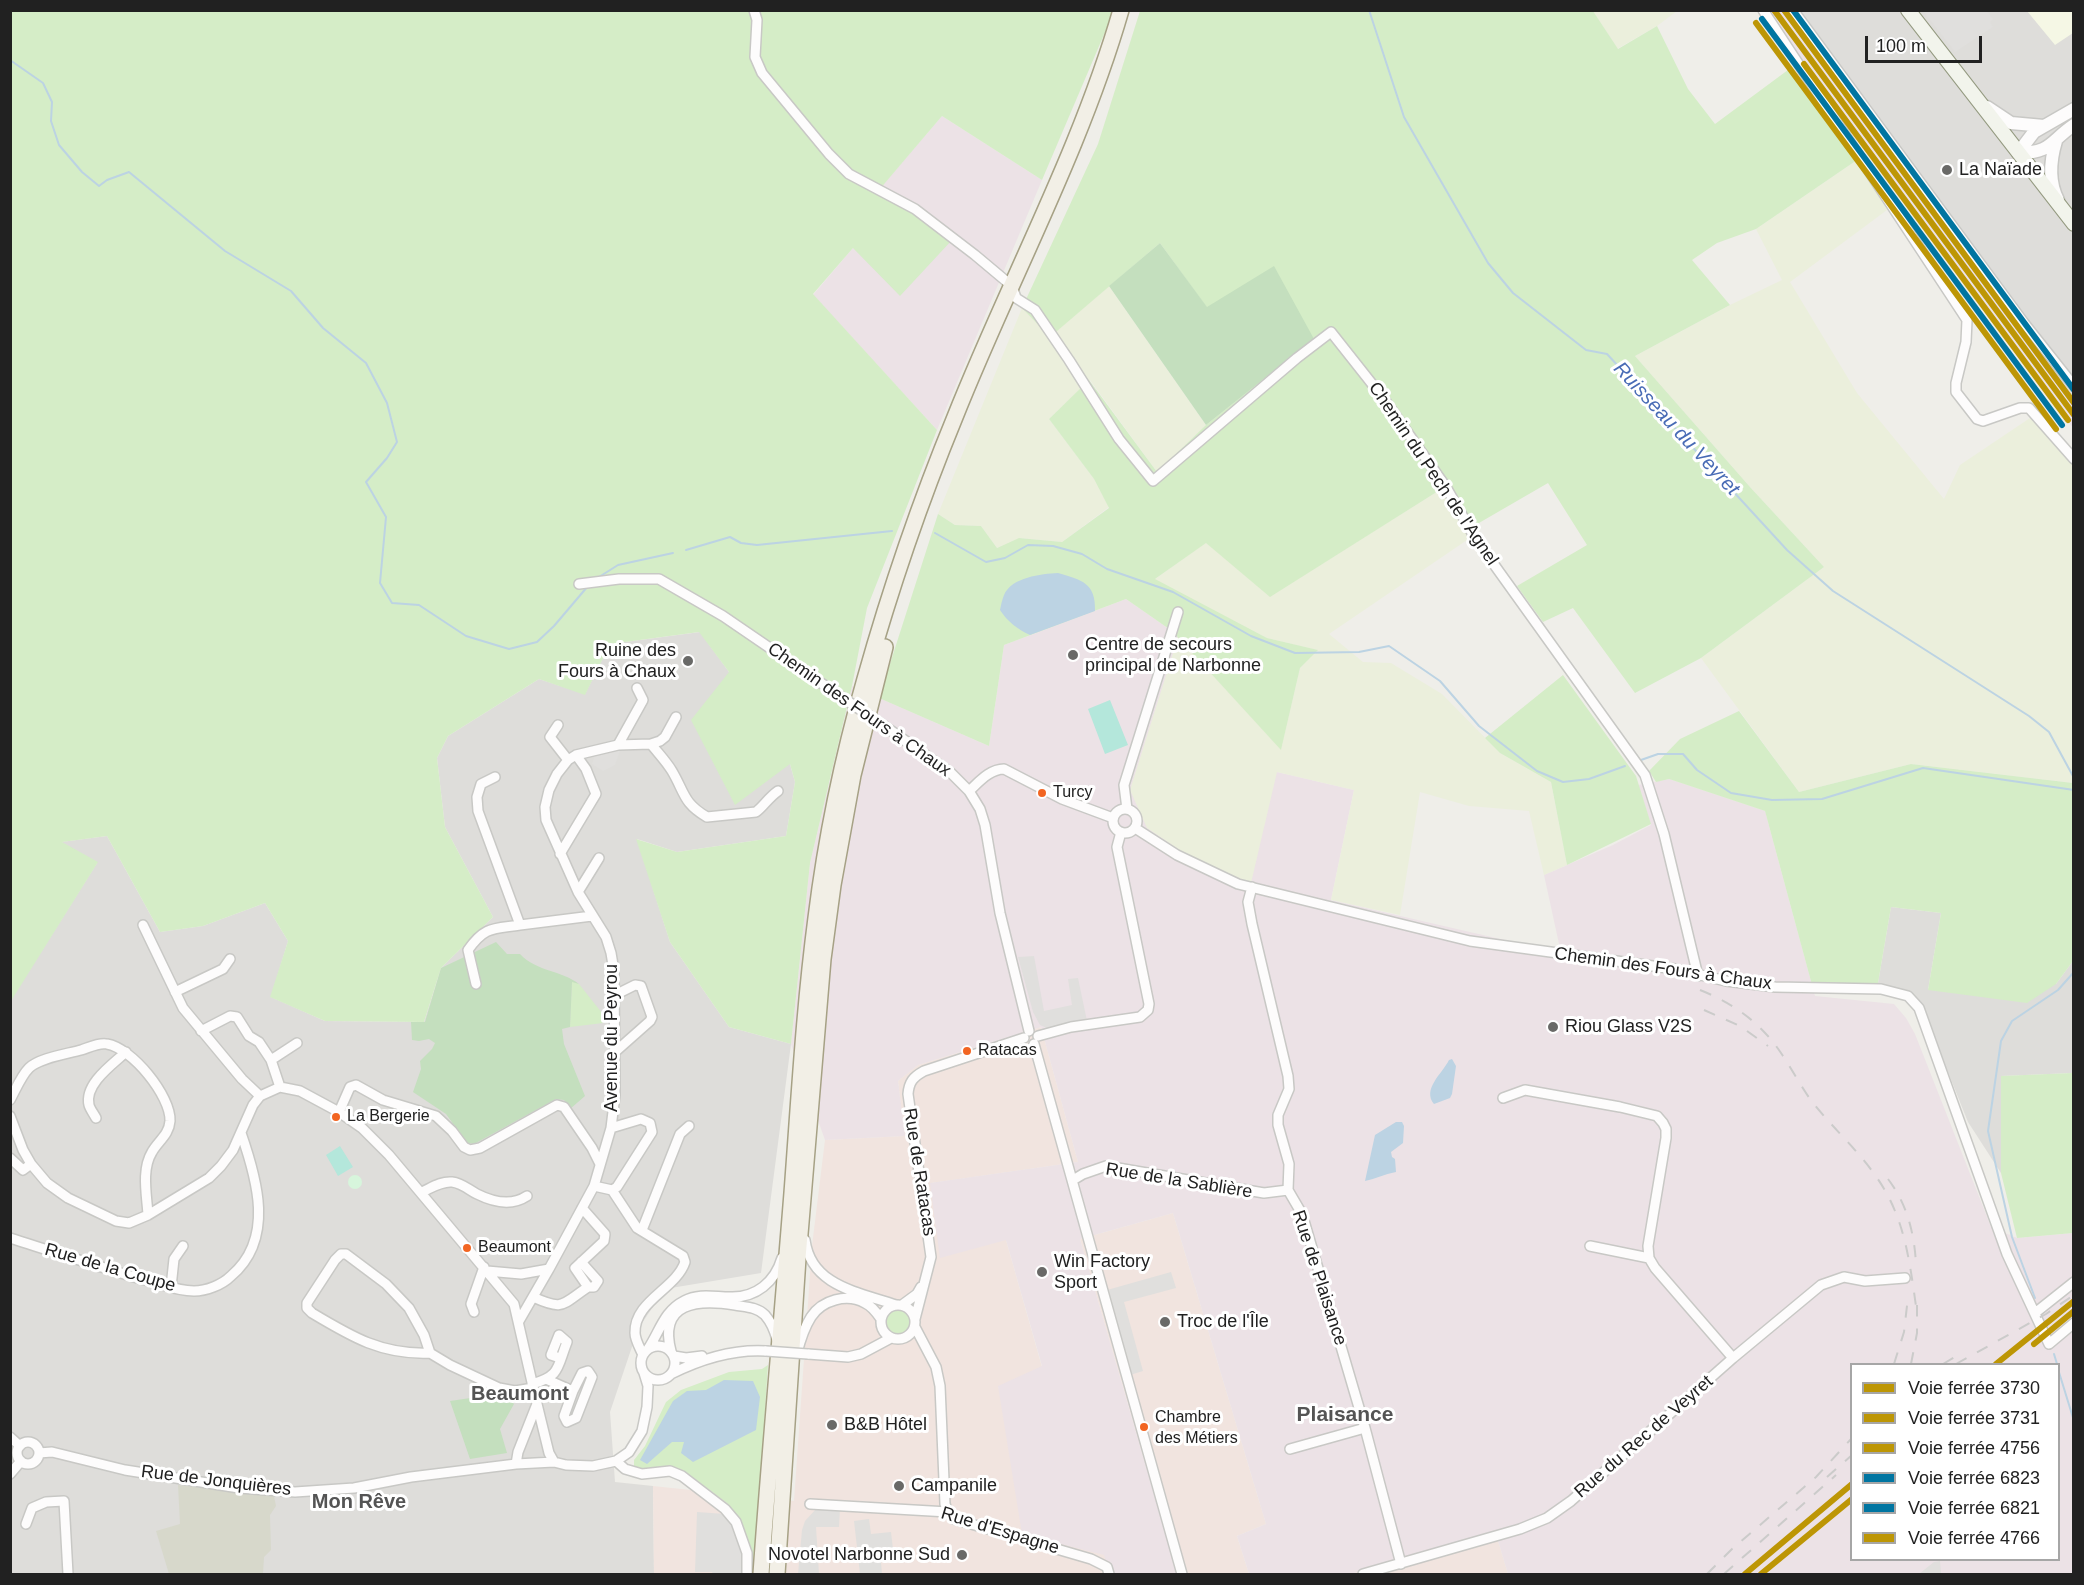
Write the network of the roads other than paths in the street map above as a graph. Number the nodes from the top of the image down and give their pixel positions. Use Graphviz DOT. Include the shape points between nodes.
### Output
graph roads {
  1 [pos="754,10"];
  2 [pos="1121,10"];
  3 [pos="1128,10"];
  4 [pos="1763,10"];
  5 [pos="1793,10"];
  6 [pos="1908,10"];
  7 [pos="1973,95"];
  8 [pos="2073,109"];
  9 [pos="2073,125"];
  10 [pos="2044,126"];
  11 [pos="2056,141"];
  12 [pos="2018,153"];
  13 [pos="2073,224"];
  14 [pos="1014,292"];
  15 [pos="2073,386"];
  16 [pos="2073,459"];
  17 [pos="579,584"];
  18 [pos="1178,612"];
  19 [pos="637,688"];
  20 [pos="676,717"];
  21 [pos="558,725"];
  22 [pos="618,744"];
  23 [pos="651,744"];
  24 [pos="572,758"];
  25 [pos="495,777"];
  26 [pos="778,791"];
  27 [pos="969,791"];
  28 [pos="1127,809"];
  29 [pos="1113,818"];
  30 [pos="1135,828"];
  31 [pos="1121,832"];
  32 [pos="560,854"];
  33 [pos="599,858"];
  34 [pos="1252,888"];
  35 [pos="578,892"];
  36 [pos="592,916"];
  37 [pos="520,925"];
  38 [pos="143,926"];
  39 [pos="230,959"];
  40 [pos="1698,976"];
  41 [pos="476,984"];
  42 [pos="175,992"];
  43 [pos="613,996"];
  44 [pos="201,1031"];
  45 [pos="1031,1037"];
  46 [pos="297,1043"];
  47 [pos="126,1052"];
  48 [pos="615,1052"];
  49 [pos="271,1060"];
  50 [pos="280,1087"];
  51 [pos="260,1096"];
  52 [pos="1503,1098"];
  53 [pos="10,1100"];
  54 [pos="339,1112"];
  55 [pos="10,1116"];
  56 [pos="96,1118"];
  57 [pos="688,1126"];
  58 [pos="611,1128"];
  59 [pos="241,1132"];
  60 [pos="10,1158"];
  61 [pos="31,1164"];
  62 [pos="600,1164"];
  63 [pos="1072,1180"];
  64 [pos="594,1186"];
  65 [pos="612,1190"];
  66 [pos="1288,1190"];
  67 [pos="422,1192"];
  68 [pos="527,1196"];
  69 [pos="582,1208"];
  70 [pos="148,1215"];
  71 [pos="802,1216"];
  72 [pos="642,1230"];
  73 [pos="789,1232"];
  74 [pos="10,1238"];
  75 [pos="183,1246"];
  76 [pos="1590,1246"];
  77 [pos="1649,1258"];
  78 [pos="485,1269"];
  79 [pos="549,1269"];
  80 [pos="927,1277"];
  81 [pos="1905,1278"];
  82 [pos="2073,1282"];
  83 [pos="171,1287"];
  84 [pos="533,1297"];
  85 [pos="899,1305"];
  86 [pos="474,1312"];
  87 [pos="2035,1313"];
  88 [pos="519,1321"];
  89 [pos="882,1323"];
  90 [pos="915,1323"];
  91 [pos="2073,1323"];
  92 [pos="891,1338"];
  93 [pos="906,1338"];
  94 [pos="766,1348"];
  95 [pos="645,1352"];
  96 [pos="808,1352"];
  97 [pos="430,1353"];
  98 [pos="673,1353"];
  99 [pos="930,1354"];
  100 [pos="560,1358"];
  101 [pos="1732,1358"];
  102 [pos="777,1363"];
  103 [pos="644,1373"];
  104 [pos="669,1376"];
  105 [pos="548,1380"];
  106 [pos="790,1384"];
  107 [pos="532,1386"];
  108 [pos="573,1391"];
  109 [pos="537,1404"];
  110 [pos="647,1407"];
  111 [pos="1365,1428"];
  112 [pos="10,1437"];
  113 [pos="20,1446"];
  114 [pos="1290,1449"];
  115 [pos="39,1453"];
  116 [pos="21,1461"];
  117 [pos="616,1461"];
  118 [pos="554,1462"];
  119 [pos="516,1464"];
  120 [pos="10,1474"];
  121 [pos="810,1504"];
  122 [pos="948,1512"];
  123 [pos="26,1524"];
  124 [pos="1401,1564"];
  125 [pos="68,1575"];
  126 [pos="747,1575"];
  127 [pos="761,1575"];
  128 [pos="777,1575"];
  129 [pos="1109,1575"];
  130 [pos="1182,1575"];
  131 [pos="1364,1575"];
  1 -- 14 [label="street, Chemin du Pech de l'Agnel" via="755,57 762,73 829,154 849,174 915,209 975,255"];
  2 -- 14 [label="main road" via="1082,124"];
  3 -- 14 [label="main road" via="1097,108"];
  4 -- 16 [label="street" via="1967,320 1956,392 1977,419 1983,421 2029,408"];
  5 -- 15 [label="street"];
  6 -- 7 [label="main road"];
  7 -- 10 [label="street" via="2011,123"];
  7 -- 12 [label="main road"];
  8 -- 10 [label="street"];
  9 -- 11 [label="street"];
  10 -- 12 [label="street" via="2029,137"];
  11 -- 12 [label="street" via="2039,151"];
  11 -- 13 [label="street" via="2051,162 2052,186"];
  12 -- 13 [label="main road"];
  14 -- 40 [label="street, Chemin du Pech de l'Agnel" via="1035,310 1119,439 1153,481 1331,332 1390,407 1446,487 1475,537 1645,775 1664,834"];
  14 -- 71 [label="main road" via="911,557 853,775 823,959"];
  14 -- 73 [label="main road" via="955,416 910,534 851,733 816,916"];
  17 -- 27 [label="street, Chemin des Fours à Chaux, bridge" via="659,579 731,621 951,773"];
  18 -- 28 [label="street" via="1124,785"];
  19 -- 22 [label="street" via="643,700"];
  20 -- 23 [label="street" via="665,737"];
  21 -- 24 [label="street" via="550,737"];
  22 -- 23 [label="street"];
  22 -- 24 [label="street"];
  23 -- 26 [label="street" via="666,761 688,804 706,818 756,812"];
  24 -- 32 [label="street, Avenue du Peyrou" via="557,774 545,807"];
  24 -- 32 [label="street" via="586,769 596,794"];
  25 -- 37 [label="street" via="482,784 477,797 478,811"];
  27 -- 29 [label="street" via="992,772 1004,769 1062,799"];
  27 -- 45 [label="street, Chemin des Fours à Chaux" via="985,825 1000,913"];
  28 -- 29 [label="street"];
  28 -- 30 [label="street" via="1135,814"];
  29 -- 31 [label="street"];
  30 -- 31 [label="street"];
  30 -- 34 [label="street, Chemin des Fours à Chaux" via="1177,855"];
  31 -- 45 [label="street, Rue de Ratacas" via="1117,847 1148,1010 1140,1017"];
  32 -- 35 [label="street, Avenue du Peyrou"];
  33 -- 35 [label="street"];
  34 -- 40 [label="street, Chemin des Fours à Chaux" via="1470,941 1675,969"];
  34 -- 66 [label="street, Rue de Plaisance" via="1248,902 1252,924 1288,1076 1289,1089 1278,1114 1278,1125 1289,1164"];
  35 -- 36 [label="street, Avenue du Peyrou"];
  36 -- 37 [label="street"];
  36 -- 43 [label="street, Avenue du Peyrou" via="611,953"];
  37 -- 41 [label="street" via="486,930 473,943 468,950"];
  38 -- 42 [label="street"];
  39 -- 42 [label="street" via="223,969"];
  40 -- 87 [label="street, Chemin des Fours à Chaux" via="1775,987 1881,988 1908,996 1919,1008 2007,1254"];
  42 -- 44 [label="street"];
  43 -- 48 [label="street, Avenue du Peyrou"];
  43 -- 48 [label="street" via="641,986 652,1017"];
  44 -- 49 [label="street" via="230,1016 237,1017"];
  44 -- 51 [label="street"];
  45 -- 63 [label="street, Chemin des Fours à Chaux"];
  45 -- 80 [label="street, Rue de Ratacas" via="924,1071 909,1085 930,1245"];
  46 -- 49 [label="street"];
  47 -- 53 [label="street" via="105,1043 34,1064"];
  47 -- 56 [label="street" via="93,1085 89,1105"];
  47 -- 70 [label="street" via="137,1060 167,1102 169,1112 164,1138 147,1163"];
  48 -- 58 [label="street, Avenue du Peyrou"];
  49 -- 50 [label="street"];
  50 -- 51 [label="street"];
  50 -- 54 [label="street" via="300,1091"];
  51 -- 59 [label="street"];
  52 -- 77 [label="street" via="1525,1090 1657,1116 1666,1138"];
  54 -- 62 [label="street" via="350,1087 356,1085 383,1100 436,1116 470,1150 558,1105 564,1107"];
  54 -- 67 [label="street" via="369,1135"];
  55 -- 61 [label="street"];
  57 -- 72 [label="street" via="680,1134"];
  58 -- 62 [label="street, Avenue du Peyrou"];
  58 -- 65 [label="street" via="641,1119 650,1123 652,1132"];
  59 -- 70 [label="street" via="233,1150 209,1178"];
  59 -- 83 [label="street, Rue de la Coupe" via="255,1172 260,1211 255,1242 242,1267 228,1280 205,1290"];
  60 -- 61 [label="street" via="23,1170"];
  61 -- 70 [label="street" via="47,1183 68,1198 116,1221 129,1223"];
  62 -- 64 [label="street, Avenue du Peyrou"];
  63 -- 66 [label="street, Rue de la Sablière" via="1106,1166 1264,1193"];
  63 -- 130 [label="street, Chemin des Fours à Chaux"];
  64 -- 65 [label="street"];
  64 -- 69 [label="street, Avenue du Peyrou"];
  65 -- 72 [label="street"];
  66 -- 111 [label="street, Rue de Plaisance" via="1302,1214"];
  67 -- 68 [label="street" via="450,1181 478,1195 505,1202"];
  67 -- 78 [label="street"];
  69 -- 79 [label="street, Avenue du Peyrou"];
  69 -- 84 [label="street" via="605,1234 604,1241 575,1268 588,1287 560,1306"];
  71 -- 85 [label="street" via="806,1249 821,1275"];
  71 -- 106 [label="main road"];
  72 -- 95 [label="street" via="682,1256 685,1262 682,1272 650,1301 636,1321 635,1335"];
  73 -- 95 [label="street" via="774,1278 764,1287 733,1298 702,1295 686,1300 664,1317"];
  73 -- 102 [label="main road"];
  74 -- 83 [label="street, Rue de la Coupe"];
  75 -- 83 [label="street" via="174,1260"];
  76 -- 77 [label="street"];
  77 -- 101 [label="street"];
  78 -- 79 [label="street" via="521,1274"];
  78 -- 86 [label="street" via="471,1304"];
  78 -- 88 [label="street" via="514,1304"];
  79 -- 84 [label="street, Avenue du Peyrou"];
  80 -- 85 [label="street" via="917,1294"];
  80 -- 90 [label="street, Rue de Ratacas"];
  81 -- 101 [label="street, Rue du Rec de Veyret" via="1865,1281 1844,1277 1821,1285"];
  82 -- 87 [label="street"];
  84 -- 88 [label="street, Avenue du Peyrou"];
  85 -- 89 [label="street" via="885,1311"];
  85 -- 90 [label="street" via="909,1308"];
  87 -- 91 [label="street, Chemin des Fours à Chaux" via="2049,1344"];
  88 -- 107 [label="street"];
  89 -- 92 [label="street"];
  89 -- 96 [label="street" via="881,1332 860,1350"];
  89 -- 106 [label="street" via="873,1308 854,1298 836,1299 821,1306 811,1316 800,1342"];
  90 -- 93 [label="street" via="912,1334"];
  90 -- 99 [label="street"];
  92 -- 93 [label="street"];
  92 -- 96 [label="street" via="848,1357"];
  93 -- 99 [label="street"];
  94 -- 96 [label="street, bridge"];
  94 -- 98 [label="street" via="741,1346 697,1358"];
  94 -- 104 [label="street" via="694,1363"];
  95 -- 98 [label="street" via="657,1345"];
  95 -- 103 [label="street" via="641,1364"];
  97 -- 97 [label="street" via="409,1308 386,1284 341,1254 307,1303 312,1314 356,1339 386,1349"];
  97 -- 107 [label="street" via="499,1388 515,1391"];
  98 -- 102 [label="street" via="667,1336 668,1324 677,1314 699,1302 719,1302 764,1314 777,1338"];
  98 -- 104 [label="street" via="676,1365"];
  99 -- 122 [label="street" via="940,1386"];
  100 -- 105 [label="street"];
  101 -- 124 [label="street, Rue du Rec de Veyret" via="1597,1479 1547,1518 1520,1530"];
  102 -- 127 [label="main road"];
  103 -- 104 [label="street" via="652,1379"];
  103 -- 110 [label="street"];
  104 -- 110 [label="street" via="656,1388"];
  105 -- 107 [label="street"];
  105 -- 108 [label="street"];
  106 -- 128 [label="main road"];
  107 -- 109 [label="street"];
  108 -- 108 [label="street" via="564,1416 567,1422 576,1418 592,1377 588,1371 582,1373"];
  109 -- 118 [label="street"];
  109 -- 119 [label="street"];
  110 -- 117 [label="street" via="642,1431 629,1452"];
  111 -- 114 [label="street"];
  111 -- 124 [label="street, Rue de Plaisance"];
  112 -- 113 [label="street"];
  113 -- 115 [label="street" via="32,1443"];
  113 -- 116 [label="street" via="17,1454"];
  115 -- 116 [label="street" via="32,1463"];
  115 -- 119 [label="street, Rue de Jonquières" via="52,1452 125,1470 239,1488 295,1492 354,1488"];
  116 -- 120 [label="street"];
  117 -- 118 [label="street, Rue de Jonquières" via="592,1466"];
  117 -- 126 [label="street" via="625,1469 642,1474 670,1471 682,1476 725,1509 736,1522 747,1554"];
  118 -- 119 [label="street, Rue de Jonquières"];
  121 -- 122 [label="street, Rue d'Espagne"];
  122 -- 129 [label="street, Rue d'Espagne" via="954,1519 1091,1559 1107,1567"];
  123 -- 125 [label="street" via="32,1508 64,1501"];
  124 -- 131 [label="street, Rue du Rec de Veyret"];
}
